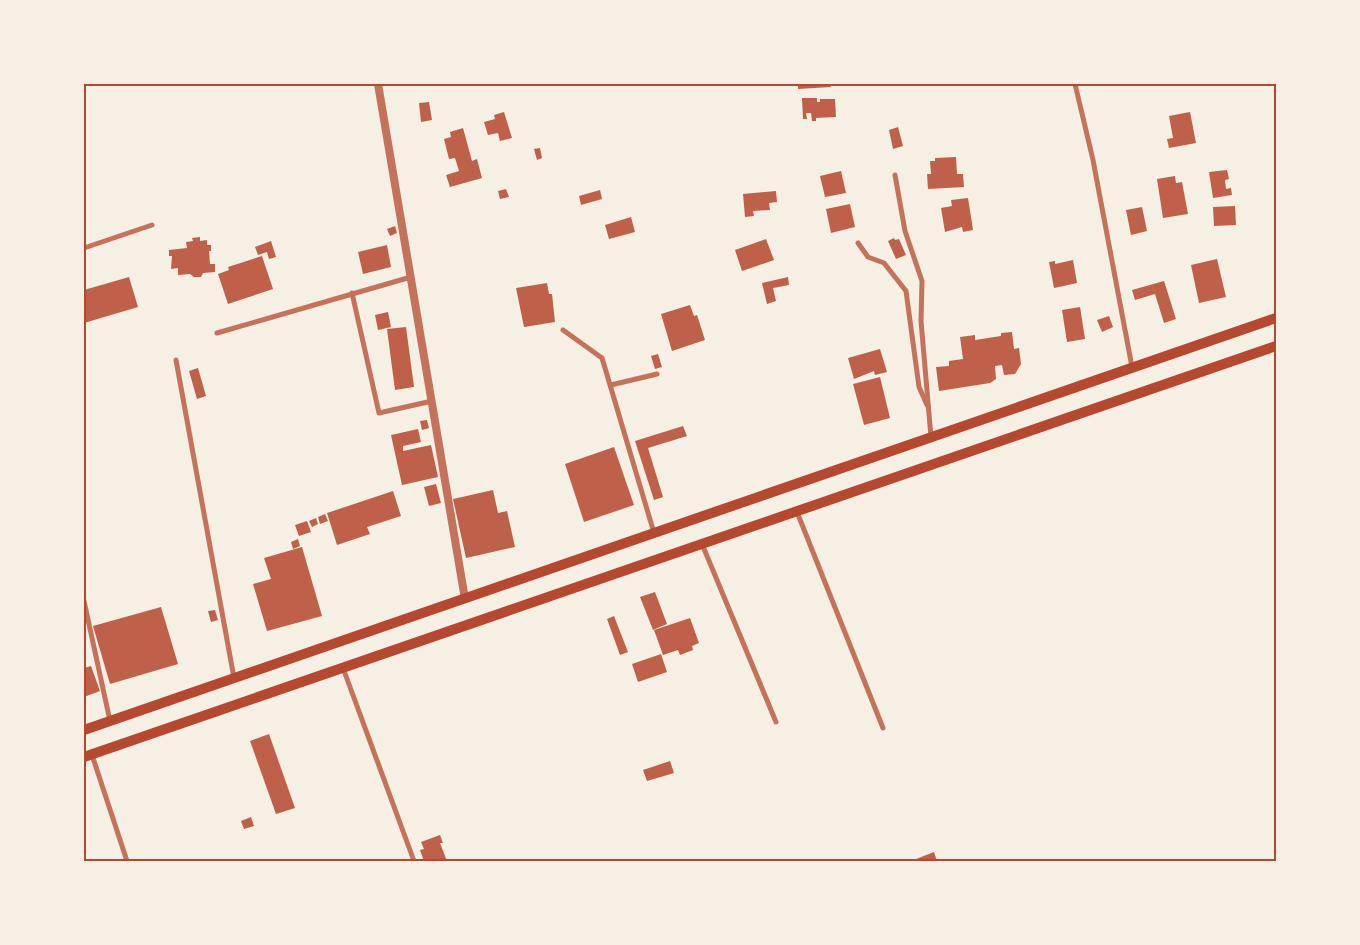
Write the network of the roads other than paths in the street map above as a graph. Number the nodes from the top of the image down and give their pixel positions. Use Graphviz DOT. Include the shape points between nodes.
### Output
graph roads {
  1 [pos="378,84"];
  2 [pos="1075,84"];
  3 [pos="895,175"];
  4 [pos="152,225"];
  5 [pos="858,243"];
  6 [pos="84,248"];
  7 [pos="411,276"];
  8 [pos="352,293"];
  9 [pos="1276,318"];
  10 [pos="564,330"];
  11 [pos="217,333"];
  12 [pos="1276,346"];
  13 [pos="176,360"];
  14 [pos="1132,368"];
  15 [pos="657,374"];
  16 [pos="612,385"];
  17 [pos="432,401"];
  18 [pos="927,406"];
  19 [pos="931,437"];
  20 [pos="797,511"];
  21 [pos="654,533"];
  22 [pos="702,544"];
  23 [pos="465,599"];
  24 [pos="84,600"];
  25 [pos="343,668"];
  26 [pos="234,678"];
  27 [pos="110,721"];
  28 [pos="776,722"];
  29 [pos="883,728"];
  30 [pos="84,730"];
  31 [pos="88,756"];
  32 [pos="127,861"];
  33 [pos="414,861"];
  1 -- 7 [label="street"];
  2 -- 14 [label="street" via="1093,160"];
  3 -- 18 [label="street" via="905,231 922,282 920,321 928,382"];
  4 -- 6 [label="street"];
  5 -- 18 [label="street" via="868,257 884,263 906,291 919,387"];
  7 -- 8 [label="street"];
  7 -- 17 [label="street"];
  8 -- 11 [label="street"];
  8 -- 17 [label="street" via="379,413"];
  9 -- 14 [label="highway"];
  10 -- 16 [label="street" via="602,358"];
  12 -- 20 [label="highway"];
  13 -- 26 [label="street"];
  14 -- 19 [label="highway"];
  15 -- 16 [label="street"];
  16 -- 21 [label="street"];
  17 -- 23 [label="street"];
  18 -- 19 [label="street"];
  19 -- 21 [label="highway"];
  20 -- 22 [label="highway"];
  20 -- 29 [label="street"];
  21 -- 23 [label="highway"];
  22 -- 25 [label="highway"];
  22 -- 28 [label="street"];
  23 -- 26 [label="highway"];
  24 -- 27 [label="street"];
  25 -- 31 [label="highway"];
  25 -- 33 [label="street"];
  26 -- 27 [label="highway"];
  27 -- 30 [label="highway"];
  31 -- 32 [label="street"];
}
